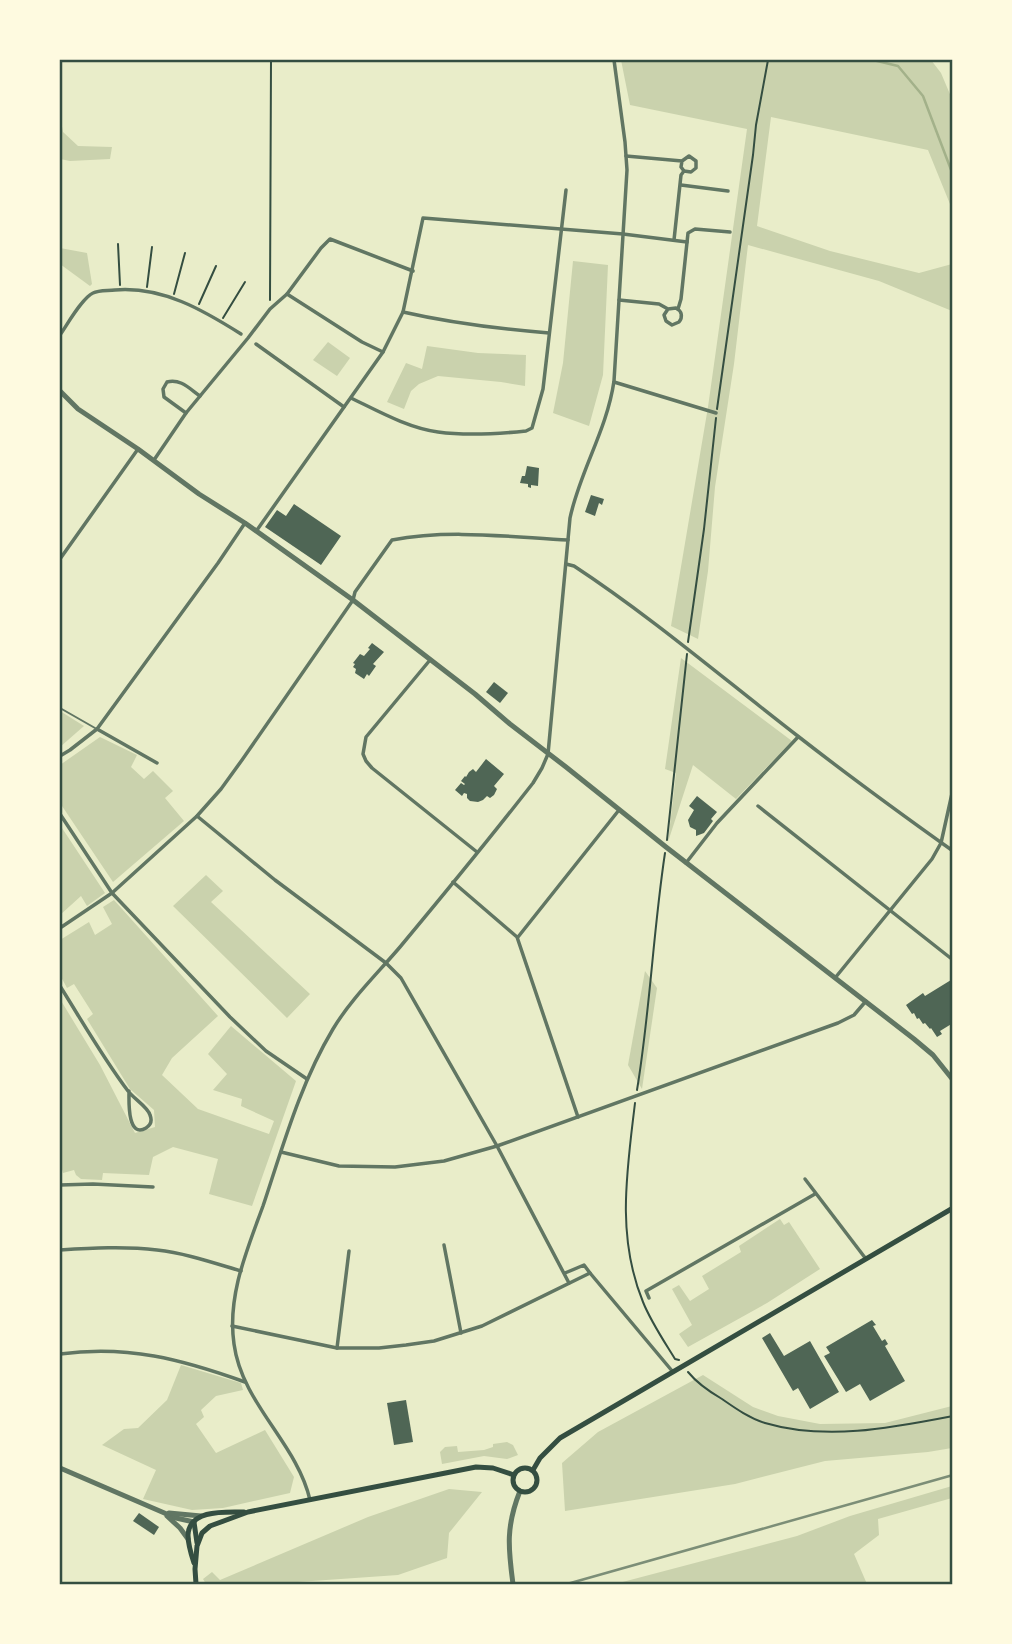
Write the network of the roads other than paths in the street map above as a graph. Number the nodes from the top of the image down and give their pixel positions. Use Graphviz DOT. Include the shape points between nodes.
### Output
graph roads {
  1 [pos="614,60"];
  2 [pos="626,156"];
  3 [pos="682,161"];
  4 [pos="684,171"];
  5 [pos="680,185"];
  6 [pos="566,190"];
  7 [pos="728,191"];
  8 [pos="561,229"];
  9 [pos="730,232"];
  10 [pos="623,234"];
  11 [pos="674,240"];
  12 [pos="687,242"];
  13 [pos="413,271"];
  14 [pos="287,294"];
  15 [pos="619,300"];
  16 [pos="668,309"];
  17 [pos="678,309"];
  18 [pos="403,312"];
  19 [pos="549,333"];
  20 [pos="241,334"];
  21 [pos="60,335"];
  22 [pos="256,344"];
  23 [pos="383,352"];
  24 [pos="614,381"];
  25 [pos="60,391"];
  26 [pos="200,396"];
  27 [pos="351,398"];
  28 [pos="344,407"];
  29 [pos="186,413"];
  30 [pos="716,413"];
  31 [pos="138,449"];
  32 [pos="154,460"];
  33 [pos="245,523"];
  34 [pos="256,531"];
  35 [pos="568,540"];
  36 [pos="60,559"];
  37 [pos="566,564"];
  38 [pos="353,600"];
  39 [pos="430,660"];
  40 [pos="60,708"];
  41 [pos="97,729"];
  42 [pos="798,737"];
  43 [pos="548,754"];
  44 [pos="60,756"];
  45 [pos="157,763"];
  46 [pos="953,789"];
  47 [pos="758,806"];
  48 [pos="619,810"];
  49 [pos="60,814"];
  50 [pos="197,816"];
  51 [pos="941,843"];
  52 [pos="477,852"];
  53 [pos="953,852"];
  54 [pos="686,863"];
  55 [pos="453,882"];
  56 [pos="112,893"];
  57 [pos="889,911"];
  58 [pos="60,928"];
  59 [pos="517,937"];
  60 [pos="953,960"];
  61 [pos="386,963"];
  62 [pos="835,978"];
  63 [pos="60,986"];
  64 [pos="866,1001"];
  65 [pos="307,1079"];
  66 [pos="953,1080"];
  67 [pos="129,1091"];
  68 [pos="578,1117"];
  69 [pos="497,1146"];
  70 [pos="281,1152"];
  71 [pos="805,1179"];
  72 [pos="60,1184"];
  73 [pos="153,1187"];
  74 [pos="815,1194"];
  75 [pos="953,1208"];
  76 [pos="444,1245"];
  77 [pos="60,1250"];
  78 [pos="349,1251"];
  79 [pos="866,1259"];
  80 [pos="241,1271"];
  81 [pos="590,1273"];
  82 [pos="564,1274"];
  83 [pos="569,1283"];
  84 [pos="649,1298"];
  85 [pos="232,1326"];
  86 [pos="461,1333"];
  87 [pos="337,1348"];
  88 [pos="60,1354"];
  89 [pos="673,1372"];
  90 [pos="245,1382"];
  91 [pos="60,1468"];
  92 [pos="533,1470"];
  93 [pos="514,1475"];
  94 [pos="520,1491"];
  95 [pos="310,1500"];
  96 [pos="162,1512"];
  97 [pos="248,1512"];
  98 [pos="189,1515"];
  99 [pos="201,1516"];
  100 [pos="194,1522"];
  101 [pos="216,1523"];
  102 [pos="188,1539"];
  103 [pos="197,1546"];
  104 [pos="195,1569"];
  105 [pos="196,1584"];
  106 [pos="513,1584"];
  1 -- 2 [label="street"];
  2 -- 3 [label="street"];
  2 -- 10 [label="street"];
  3 -- 4 [label="street"];
  3 -- 4 [label="street" via="689,156 696,161 694,171"];
  4 -- 5 [label="street"];
  5 -- 7 [label="street"];
  5 -- 11 [label="street"];
  6 -- 8 [label="street"];
  8 -- 10 [label="street"];
  8 -- 13 [label="street" via="423,218"];
  8 -- 19 [label="street"];
  9 -- 12 [label="street" via="695,229 688,233"];
  10 -- 11 [label="street"];
  10 -- 15 [label="street"];
  11 -- 12 [label="street"];
  12 -- 17 [label="street"];
  13 -- 14 [label="street" via="330,239"];
  13 -- 18 [label="street"];
  14 -- 23 [label="street"];
  14 -- 26 [label="street"];
  15 -- 16 [label="street"];
  15 -- 24 [label="street"];
  16 -- 17 [label="street"];
  16 -- 17 [label="street" via="664,318 672,325 681,319"];
  18 -- 19 [label="street"];
  18 -- 23 [label="street"];
  19 -- 27 [label="street" via="543,390 532,428 526,431 483,435 436,432"];
  20 -- 21 [label="street" via="173,298 120,290 87,298"];
  22 -- 28 [label="street"];
  23 -- 27 [label="street"];
  24 -- 30 [label="street"];
  24 -- 35 [label="street" via="608,413 572,511"];
  25 -- 31 [label="street" via="78,409"];
  26 -- 29 [label="street"];
  26 -- 29 [label="street" via="180,382 167,382 164,397"];
  27 -- 28 [label="street"];
  28 -- 34 [label="street"];
  29 -- 32 [label="street"];
  31 -- 32 [label="street"];
  31 -- 36 [label="street"];
  32 -- 33 [label="street"];
  33 -- 34 [label="street"];
  33 -- 41 [label="street"];
  34 -- 38 [label="street"];
  35 -- 37 [label="street"];
  35 -- 38 [label="street" via="460,535 392,540"];
  37 -- 42 [label="street"];
  37 -- 43 [label="street"];
  38 -- 39 [label="street"];
  38 -- 50 [label="street"];
  39 -- 43 [label="street"];
  39 -- 52 [label="street" via="366,737 363,754 372,768"];
  40 -- 41 [label="lane"];
  41 -- 44 [label="street"];
  41 -- 45 [label="street"];
  42 -- 51 [label="street"];
  42 -- 54 [label="street"];
  43 -- 48 [label="street"];
  43 -- 52 [label="street" via="533,783"];
  46 -- 51 [label="street"];
  47 -- 57 [label="street"];
  48 -- 54 [label="street"];
  48 -- 59 [label="street"];
  49 -- 56 [label="street"];
  50 -- 56 [label="street"];
  50 -- 61 [label="street"];
  51 -- 53 [label="street"];
  51 -- 57 [label="street"];
  52 -- 55 [label="street"];
  54 -- 62 [label="street"];
  55 -- 59 [label="street"];
  55 -- 61 [label="street"];
  56 -- 58 [label="street"];
  56 -- 65 [label="street" via="230,1017 266,1051"];
  57 -- 60 [label="street"];
  57 -- 62 [label="street"];
  59 -- 68 [label="street"];
  61 -- 65 [label="street" via="342,1015"];
  61 -- 69 [label="street" via="410,992"];
  62 -- 64 [label="street"];
  63 -- 67 [label="street"];
  64 -- 66 [label="street" via="926,1049"];
  64 -- 68 [label="street" via="854,1015 838,1023"];
  65 -- 70 [label="street"];
  67 -- 67 [label="street" via="152,1117 146,1128 140,1130 131,1122"];
  68 -- 69 [label="street"];
  69 -- 70 [label="street" via="444,1161 395,1167 339,1166"];
  69 -- 82 [label="street"];
  70 -- 80 [label="street"];
  71 -- 74 [label="street"];
  72 -- 73 [label="street"];
  74 -- 79 [label="street"];
  74 -- 84 [label="street" via="646,1291"];
  75 -- 79 [label="main road"];
  76 -- 86 [label="street"];
  77 -- 80 [label="street" via="158,1250"];
  78 -- 87 [label="street"];
  79 -- 89 [label="main road"];
  80 -- 85 [label="street"];
  81 -- 82 [label="street" via="584,1265"];
  81 -- 83 [label="street"];
  81 -- 89 [label="street"];
  82 -- 83 [label="street"];
  83 -- 86 [label="street"];
  85 -- 87 [label="street"];
  85 -- 90 [label="street"];
  86 -- 87 [label="street" via="406,1345"];
  88 -- 90 [label="street" via="135,1352"];
  89 -- 92 [label="main road" via="560,1438"];
  90 -- 95 [label="street" via="302,1475"];
  91 -- 96 [label="street"];
  92 -- 93 [label="main road" via="523,1468"];
  92 -- 94 [label="main road" via="538,1480 535,1488"];
  93 -- 94 [label="main road"];
  93 -- 95 [label="main road" via="476,1467"];
  94 -- 106 [label="street" via="509,1531"];
  95 -- 97 [label="main road"];
  96 -- 98 [label="street"];
  96 -- 100 [label="street"];
  96 -- 102 [label="street"];
  97 -- 99 [label="main road"];
  97 -- 101 [label="main road"];
  98 -- 99 [label="street"];
  98 -- 100 [label="street"];
  99 -- 100 [label="main road"];
  100 -- 101 [label="main road"];
  100 -- 102 [label="main road"];
  100 -- 103 [label="main road"];
  101 -- 103 [label="main road" via="206,1528"];
  102 -- 104 [label="main road"];
  103 -- 104 [label="main road"];
  104 -- 105 [label="main road"];
}
